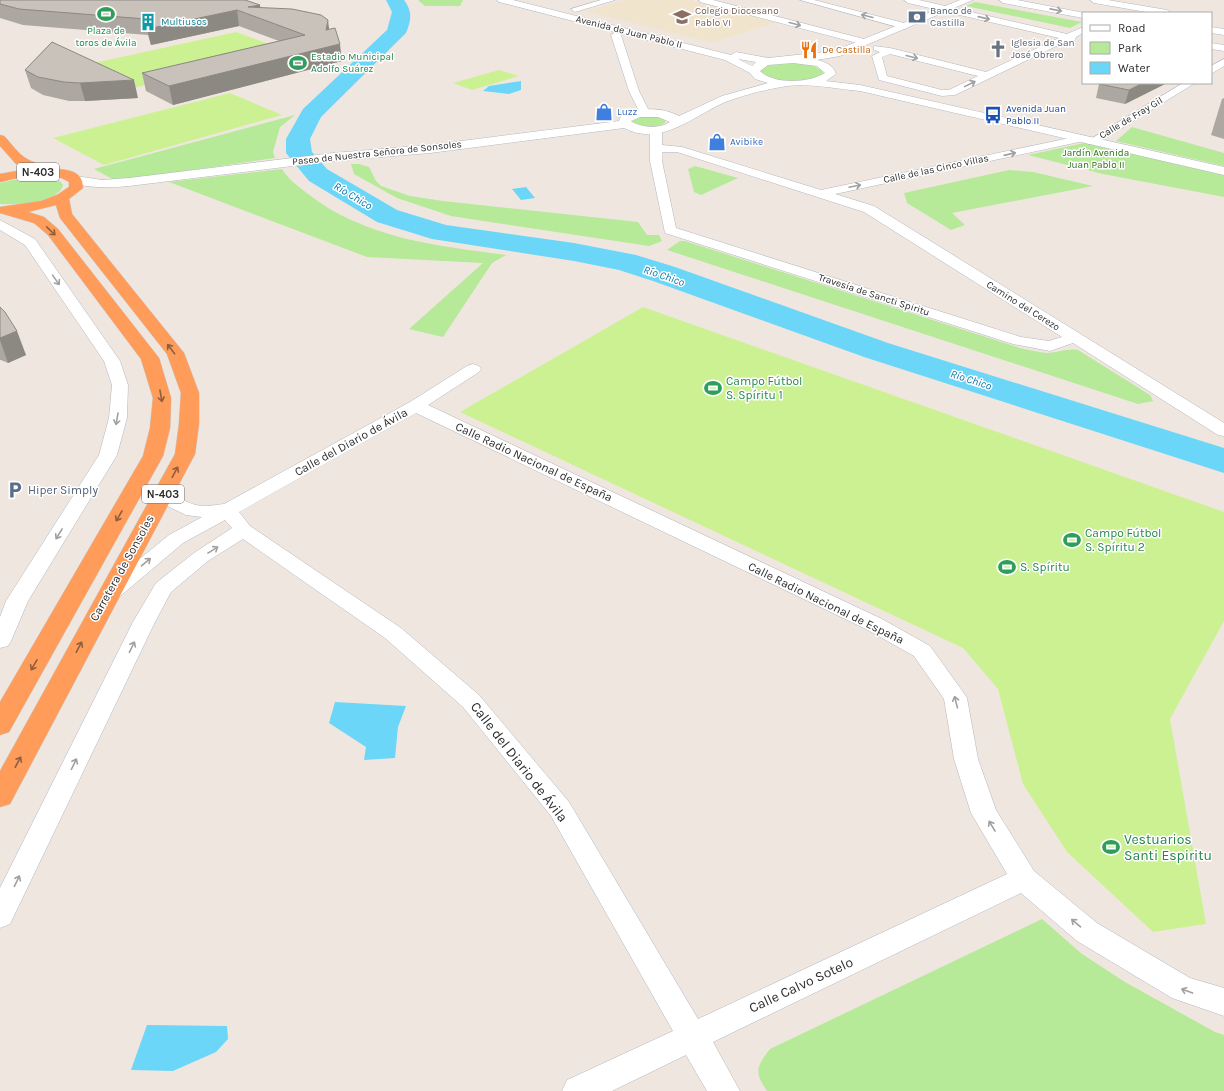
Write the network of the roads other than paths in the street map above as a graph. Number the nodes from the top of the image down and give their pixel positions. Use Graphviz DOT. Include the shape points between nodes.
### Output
graph roads {
  1 [pos="502,0"];
  2 [pos="519,0"];
  3 [pos="611,0"];
  4 [pos="703,0"];
  5 [pos="804,0"];
  6 [pos="908,0"];
  7 [pos="968,0"];
  8 [pos="1003,0"];
  9 [pos="1047,0"];
  10 [pos="1094,0"];
  11 [pos="575,9"];
  12 [pos="946,9"];
  13 [pos="1113,12"];
  14 [pos="1161,12"];
  15 [pos="1082,15"];
  16 [pos="1212,21"];
  17 [pos="1224,23"];
  18 [pos="905,26"];
  19 [pos="1082,30"];
  20 [pos="1212,30"];
  21 [pos="1224,32"];
  22 [pos="616,35"];
  23 [pos="1068,37"];
  24 [pos="1212,38"];
  25 [pos="1082,40"];
  26 [pos="1224,41"];
  27 [pos="863,43"];
  28 [pos="1212,46"];
  29 [pos="1224,48"];
  30 [pos="890,51"];
  31 [pos="836,54"];
  32 [pos="792,60"];
  33 [pos="770,62"];
  34 [pos="1224,62"];
  35 [pos="1212,69"];
  36 [pos="1212,70"];
  37 [pos="829,71"];
  38 [pos="755,73"];
  39 [pos="1224,73"];
  40 [pos="988,76"];
  41 [pos="808,83"];
  42 [pos="792,84"];
  43 [pos="1188,84"];
  44 [pos="860,88"];
  45 [pos="740,92"];
  46 [pos="700,109"];
  47 [pos="645,113"];
  48 [pos="666,114"];
  49 [pos="676,123"];
  50 [pos="626,124"];
  51 [pos="656,130"];
  52 [pos="1052,138"];
  53 [pos="0,139"];
  54 [pos="1086,140"];
  55 [pos="656,148"];
  56 [pos="1224,171"];
  57 [pos="46,172"];
  58 [pos="0,178"];
  59 [pos="76,180"];
  60 [pos="129,182"];
  61 [pos="817,194"];
  62 [pos="65,197"];
  63 [pos="1,215"];
  64 [pos="1074,338"];
  65 [pos="473,369"];
  66 [pos="416,406"];
  67 [pos="1224,431"];
  68 [pos="162,496"];
  69 [pos="228,510"];
  70 [pos="243,530"];
  71 [pos="106,597"];
  72 [pos="2,634"];
  73 [pos="0,725"];
  74 [pos="0,796"];
  75 [pos="1024,879"];
  76 [pos="0,916"];
  77 [pos="1224,1002"];
  78 [pos="692,1037"];
  79 [pos="578,1091"];
  80 [pos="724,1091"];
  1 -- 38 [label="main road, Avenida de Juan Pablo II" via="729,58"];
  2 -- 33 [label="main road, Avenida de Juan Pablo II"];
  3 -- 11 [label="street"];
  4 -- 27 [label="street, one-way"];
  18 -- 5 [label="street, one-way"];
  6 -- 12 [label="street"];
  7 -- 12 [label="main road"];
  8 -- 15 [label="street, one-way"];
  9 -- 13 [label="street"];
  10 -- 14 [label="street"];
  12 -- 18 [label="main road"];
  12 -- 23 [label="street, one-way"];
  16 -- 17 [label="street"];
  18 -- 27 [label="main road"];
  19 -- 23 [label="street"];
  20 -- 21 [label="street"];
  22 -- 47 [label="street" via="634,91"];
  23 -- 25 [label="street"];
  23 -- 40 [label="street"];
  24 -- 26 [label="street"];
  27 -- 30 [label="street"];
  27 -- 31 [label="main road"];
  28 -- 29 [label="street"];
  30 -- 40 [label="street, one-way"];
  30 -- 40 [label="street, one-way" via="877,56 883,78 942,93 952,93"];
  31 -- 32 [label="main road"];
  31 -- 37 [label="main road" via="831,59"];
  32 -- 33 [label="main road"];
  32 -- 37 [label="main road" via="813,63"];
  33 -- 38 [label="main road" via="755,67"];
  34 -- 35 [label="street"];
  36 -- 39 [label="street"];
  37 -- 41 [label="main road" via="820,81"];
  37 -- 44 [label="main road"];
  38 -- 42 [label="main road, Avenida de Juan Pablo II" via="777,82"];
  38 -- 45 [label="main road" via="750,84"];
  41 -- 42 [label="main road"];
  41 -- 44 [label="main road"];
  42 -- 45 [label="main road"];
  43 -- 54 [label="street, Calle de Fray Gil"];
  44 -- 52 [label="main road"];
  45 -- 46 [label="main road"];
  46 -- 48 [label="main road"];
  46 -- 49 [label="main road"];
  47 -- 48 [label="main road"];
  47 -- 50 [label="main road" via="628,117 624,121"];
  48 -- 49 [label="main road" via="674,118"];
  49 -- 51 [label="main road"];
  50 -- 51 [label="main road"];
  50 -- 60 [label="main road, Paseo de Nuestra Señora de Sonsoles" via="430,149 332,157"];
  51 -- 55 [label="street"];
  52 -- 54 [label="main road"];
  61 -- 52 [label="street, Calle de las Cinco Villas, one-way"];
  53 -- 57 [label="highway, N-403" via="21,161"];
  54 -- 56 [label="main road"];
  55 -- 61 [label="street, Camino del Cerezo" via="678,149"];
  55 -- 64 [label="street, Travesía de Sancti Spiritu" via="656,161 670,230 1019,341 1050,346"];
  57 -- 58 [label="highway, N-403" via="30,172"];
  57 -- 59 [label="highway, N-403" via="64,174"];
  59 -- 60 [label="main road, Paseo de Nuestra Señora de Sonsoles" via="102,184"];
  59 -- 62 [label="highway, N-403" via="76,188"];
  60 -- 62 [label="main road, Paseo de Nuestra Señora de Sonsoles"];
  61 -- 64 [label="street, Camino del Cerezo" via="869,209"];
  62 -- 63 [label="highway, N-403" via="45,205"];
  68 -- 62 [label="highway, Carretera de Sonsoles / N-403, one-way" via="185,454 190,393 175,353 65,215"];
  63 -- 72 [label="street, one-way" via="30,242 112,361 120,384 118,418 108,455 17,601"];
  63 -- 73 [label="highway, N-403, one-way" via="39,220 53,232 150,358 162,398 160,428 153,456"];
  64 -- 67 [label="street, Camino del Cerezo"];
  65 -- 66 [label="street, Calle del Diario de Ávila"];
  66 -- 69 [label="street, Calle del Diario de Ávila"];
  75 -- 66 [label="street, Calle Radio Nacional de España, one-way" via="984,812 966,759 955,698 922,652 874,624"];
  68 -- 69 [label="street, Calle del Diario de Ávila" via="193,511"];
  68 -- 71 [label="highway, Carretera de Sonsoles / N-403"];
  69 -- 70 [label="street, Calle del Diario de Ávila"];
  71 -- 69 [label="street, Calle del Diario de Ávila, one-way" via="176,539"];
  76 -- 70 [label="street, one-way" via="163,588 201,557"];
  70 -- 78 [label="street, Calle del Diario de Ávila" via="392,633 471,701 560,809"];
  74 -- 71 [label="highway, Carretera de Sonsoles / N-403, one-way"];
  77 -- 75 [label="street, Calle Radio Nacional de España, one-way" via="1182,990 1087,932"];
  75 -- 78 [label="street, Calle Calvo Sotelo"];
  78 -- 79 [label="street, Calle Calvo Sotelo"];
  78 -- 80 [label="street, Calle del Diario de Ávila"];
}
